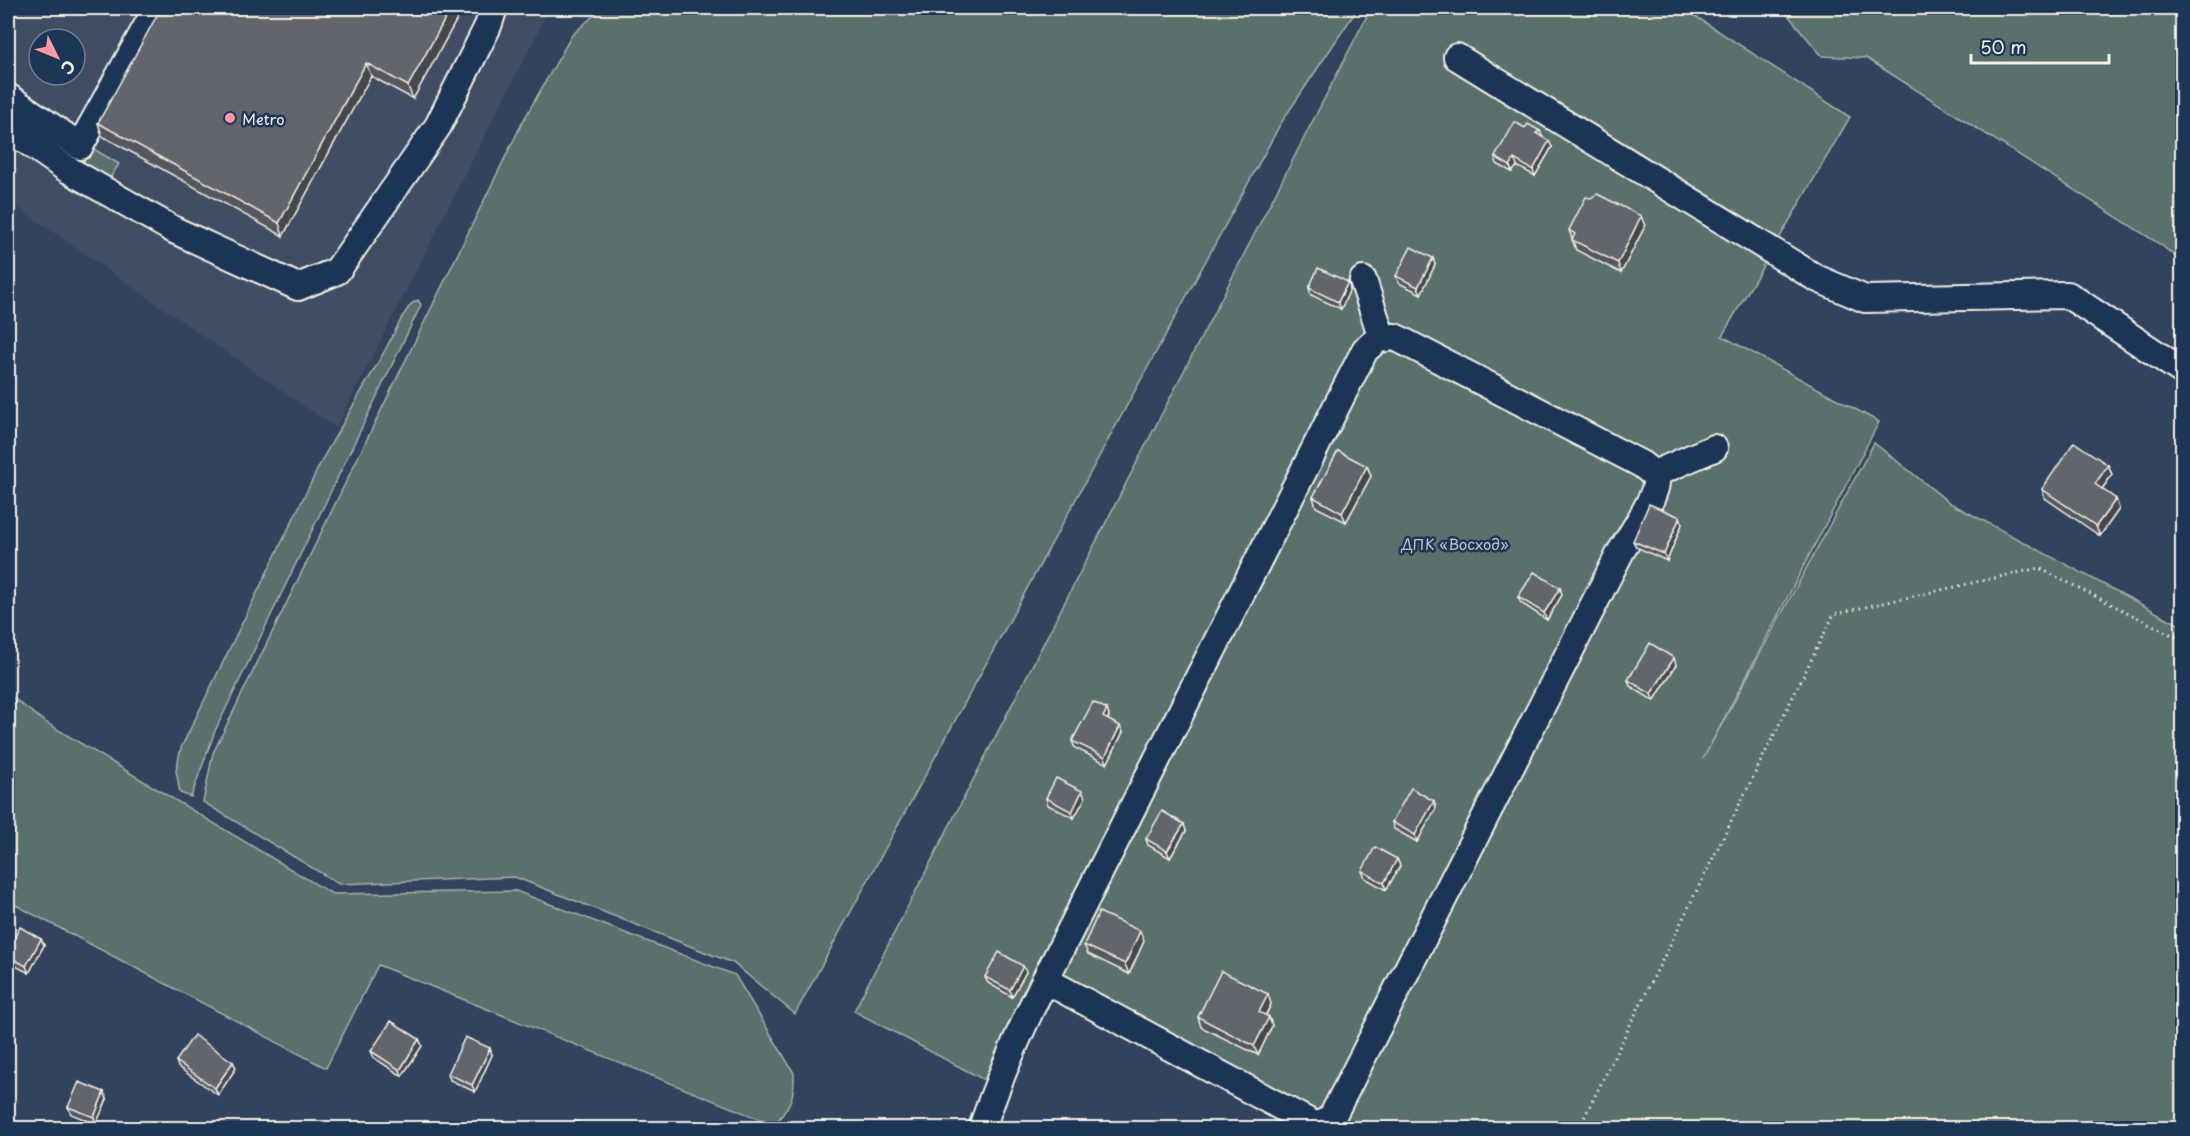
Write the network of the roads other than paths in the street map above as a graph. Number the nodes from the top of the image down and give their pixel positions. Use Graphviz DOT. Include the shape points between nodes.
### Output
graph roads {
  1 [pos="157,8"];
  2 [pos="513,8"];
  3 [pos="491,17"];
  4 [pos="1457,57"];
  5 [pos="8,97"];
  6 [pos="8,128"];
  7 [pos="80,146"];
  8 [pos="67,169"];
  9 [pos="1363,280"];
  10 [pos="1382,338"];
  11 [pos="2182,371"];
  12 [pos="1714,448"];
  13 [pos="1654,474"];
  14 [pos="1045,980"];
  15 [pos="1320,1127"];
  16 [pos="982,1128"];
  1 -- 7 [label="street"];
  2 -- 3 [label="street"];
  3 -- 8 [label="street" via="438,126 337,272 298,287 174,230"];
  4 -- 11 [label="street" via="1816,278 1865,299 2068,295"];
  5 -- 7 [label="street"];
  6 -- 8 [label="street"];
  7 -- 8 [label="street"];
  9 -- 10 [label="street"];
  10 -- 13 [label="street" via="1395,337"];
  10 -- 14 [label="street" via="1365,350"];
  12 -- 13 [label="street"];
  13 -- 15 [label="street" via="1652,496 1333,1115"];
  14 -- 15 [label="street"];
  14 -- 16 [label="street" via="1009,1054"];
}
